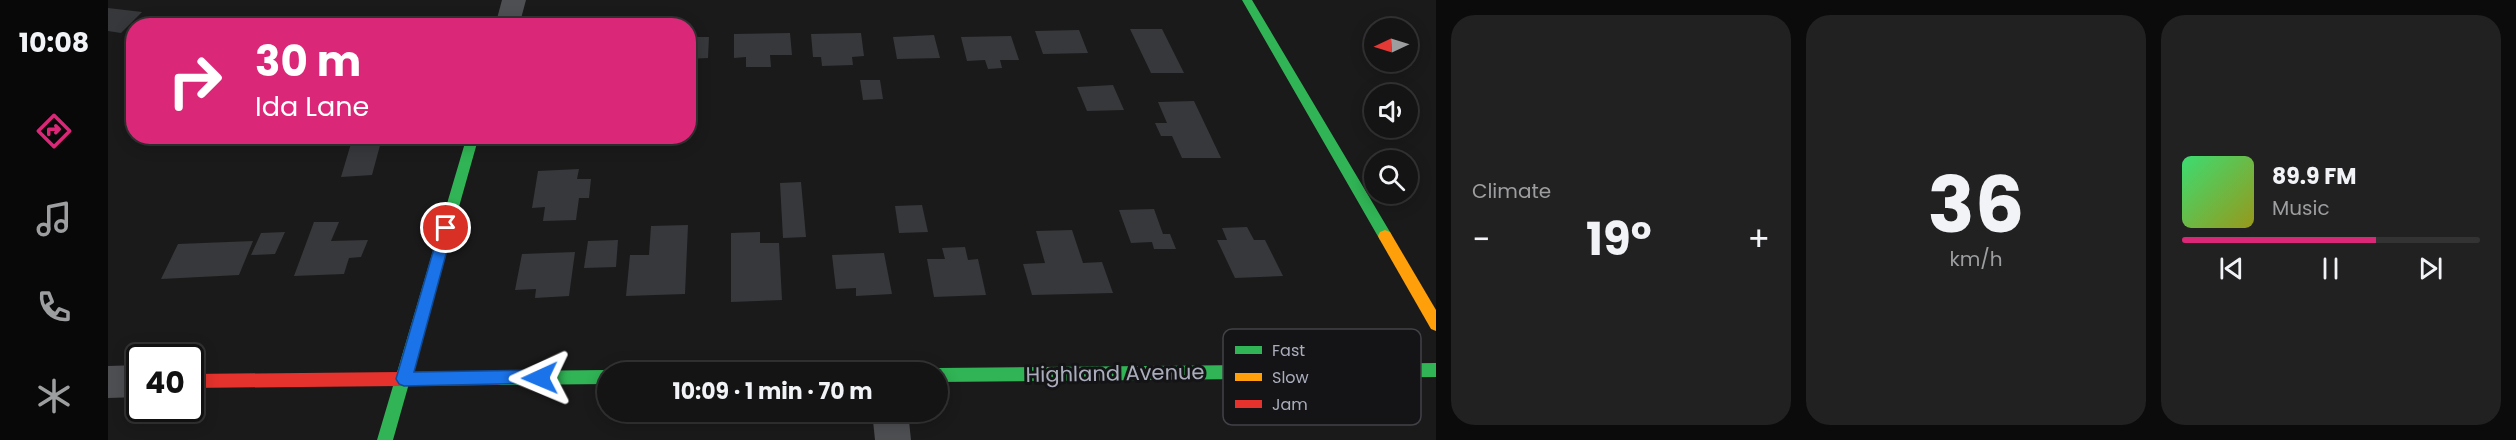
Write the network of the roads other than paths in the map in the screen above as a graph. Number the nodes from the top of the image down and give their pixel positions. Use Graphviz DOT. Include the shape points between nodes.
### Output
graph roads {
  1 [pos="514,0"];
  2 [pos="1247,0"];
  3 [pos="509,18"];
  4 [pos="471,144"];
  5 [pos="1436,324"];
  6 [pos="1421,370"];
  7 [pos="1436,370"];
  8 [pos="1223,372"];
  9 [pos="948,375"];
  10 [pos="597,377"];
  11 [pos="404,379"];
  12 [pos="126,381"];
  13 [pos="204,381"];
  14 [pos="108,382"];
  15 [pos="891,422"];
  16 [pos="385,440"];
  17 [pos="893,440"];
  1 -- 3 [label="street"];
  2 -- 5 [label="street"];
  4 -- 11 [label="street"];
  6 -- 7 [label="street, Highland Avenue"];
  8 -- 9 [label="street, Highland Avenue"];
  10 -- 11 [label="street"];
  11 -- 13 [label="street"];
  11 -- 16 [label="street"];
  12 -- 14 [label="street"];
  15 -- 17 [label="street"];
}
